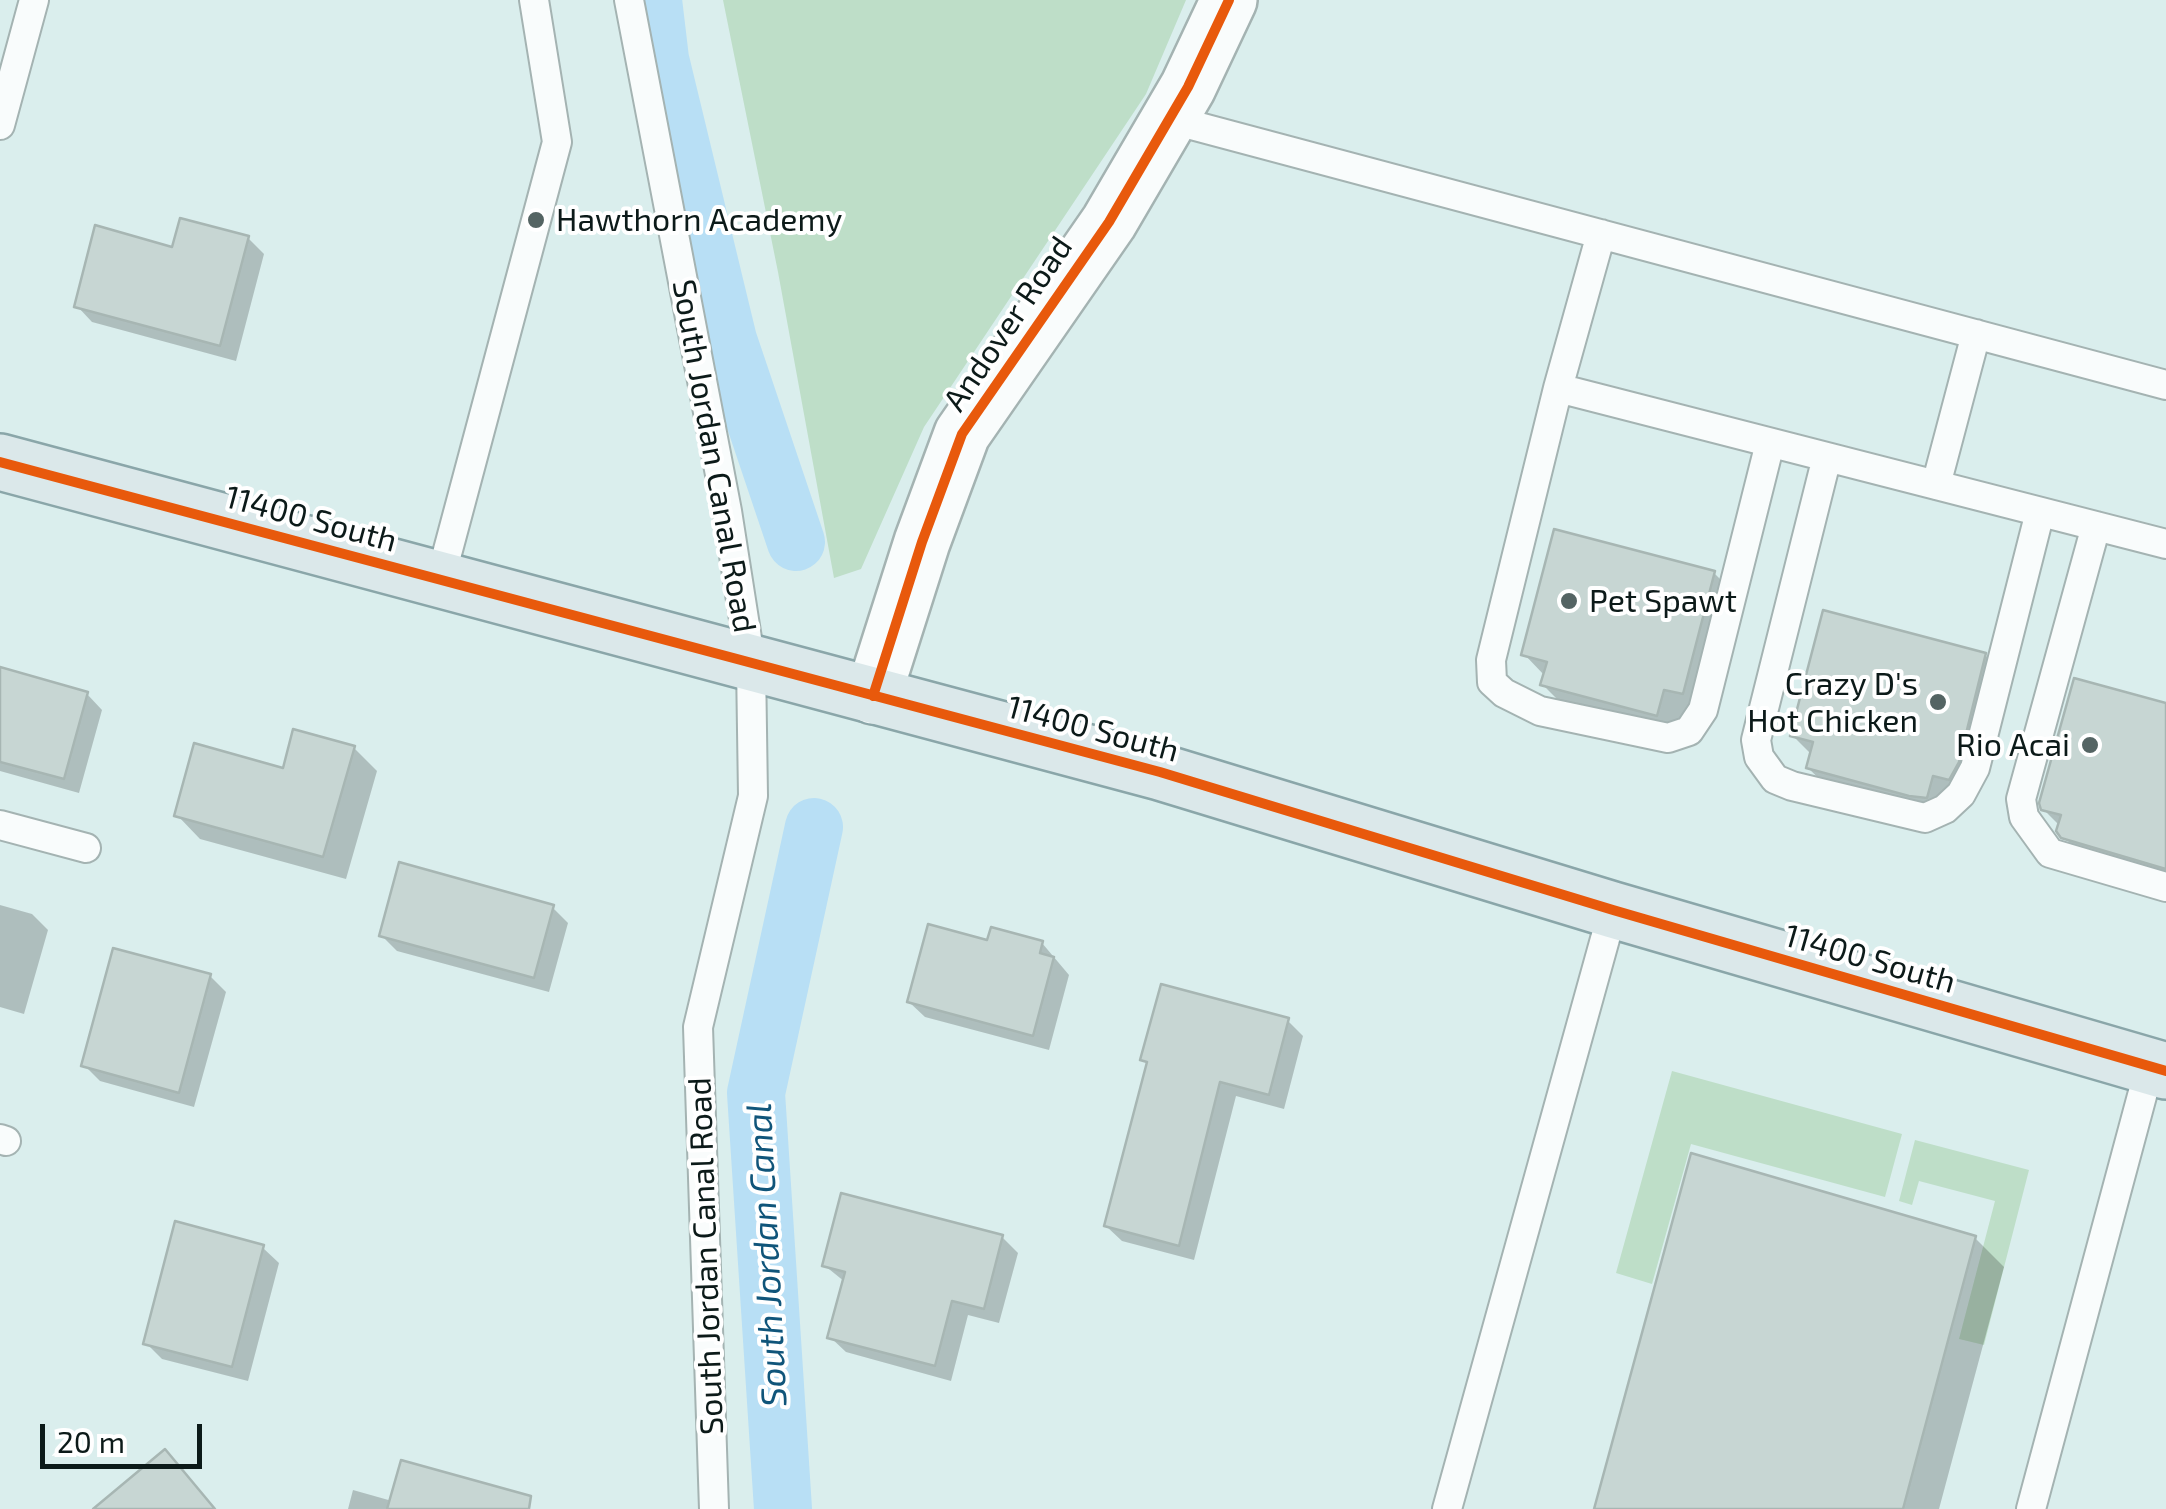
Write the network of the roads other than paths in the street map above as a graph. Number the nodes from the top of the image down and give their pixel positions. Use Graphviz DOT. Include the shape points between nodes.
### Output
graph roads {
  1 [pos="34,0"];
  2 [pos="534,0"];
  3 [pos="629,0"];
  4 [pos="1230,0"];
  5 [pos="10,46"];
  6 [pos="1169,118"];
  7 [pos="0,124"];
  8 [pos="1601,234"];
  9 [pos="1976,334"];
  10 [pos="2166,385"];
  11 [pos="1558,388"];
  12 [pos="1770,442"];
  13 [pos="1827,457"];
  14 [pos="0,462"];
  15 [pos="1936,485"];
  16 [pos="2040,512"];
  17 [pos="2096,526"];
  18 [pos="2166,544"];
  19 [pos="440,580"];
  20 [pos="751,664"];
  21 [pos="874,696"];
  22 [pos="0,825"];
  23 [pos="86,848"];
  24 [pos="2166,887"];
  25 [pos="1613,910"];
  26 [pos="2158,1068"];
  27 [pos="714,1509"];
  28 [pos="1447,1509"];
  29 [pos="2031,1509"];
  1 -- 5 [label="lane"];
  2 -- 19 [label="lane" via="557,142"];
  3 -- 20 [label="lane, South Jordan Canal Road"];
  4 -- 6 [label="street, Andover Road"];
  5 -- 7 [label="lane"];
  6 -- 8 [label="lane"];
  6 -- 21 [label="street, Andover Road" via="1109,222 962,434"];
  8 -- 9 [label="lane"];
  8 -- 11 [label="lane"];
  9 -- 10 [label="lane"];
  9 -- 15 [label="lane"];
  11 -- 12 [label="lane"];
  11 -- 12 [label="lane" via="1491,660 1492,682 1540,712 1668,738 1690,731 1703,710"];
  12 -- 13 [label="lane"];
  13 -- 15 [label="lane"];
  13 -- 16 [label="lane" via="1756,740 1775,779 1792,786 1925,818 1961,794 1975,768"];
  14 -- 19 [label="main road, 11400 South"];
  15 -- 16 [label="lane"];
  16 -- 17 [label="lane"];
  17 -- 18 [label="lane"];
  17 -- 24 [label="lane" via="2021,799 2024,817 2050,854"];
  19 -- 20 [label="main road, 11400 South"];
  20 -- 21 [label="main road, 11400 South"];
  20 -- 27 [label="lane, South Jordan Canal Road" via="753,796 698,1027"];
  21 -- 25 [label="main road, 11400 South" via="1160,772"];
  22 -- 23 [label="lane"];
  25 -- 26 [label="main road, 11400 South"];
  25 -- 28 [label="lane"];
  26 -- 29 [label="lane"];
}
